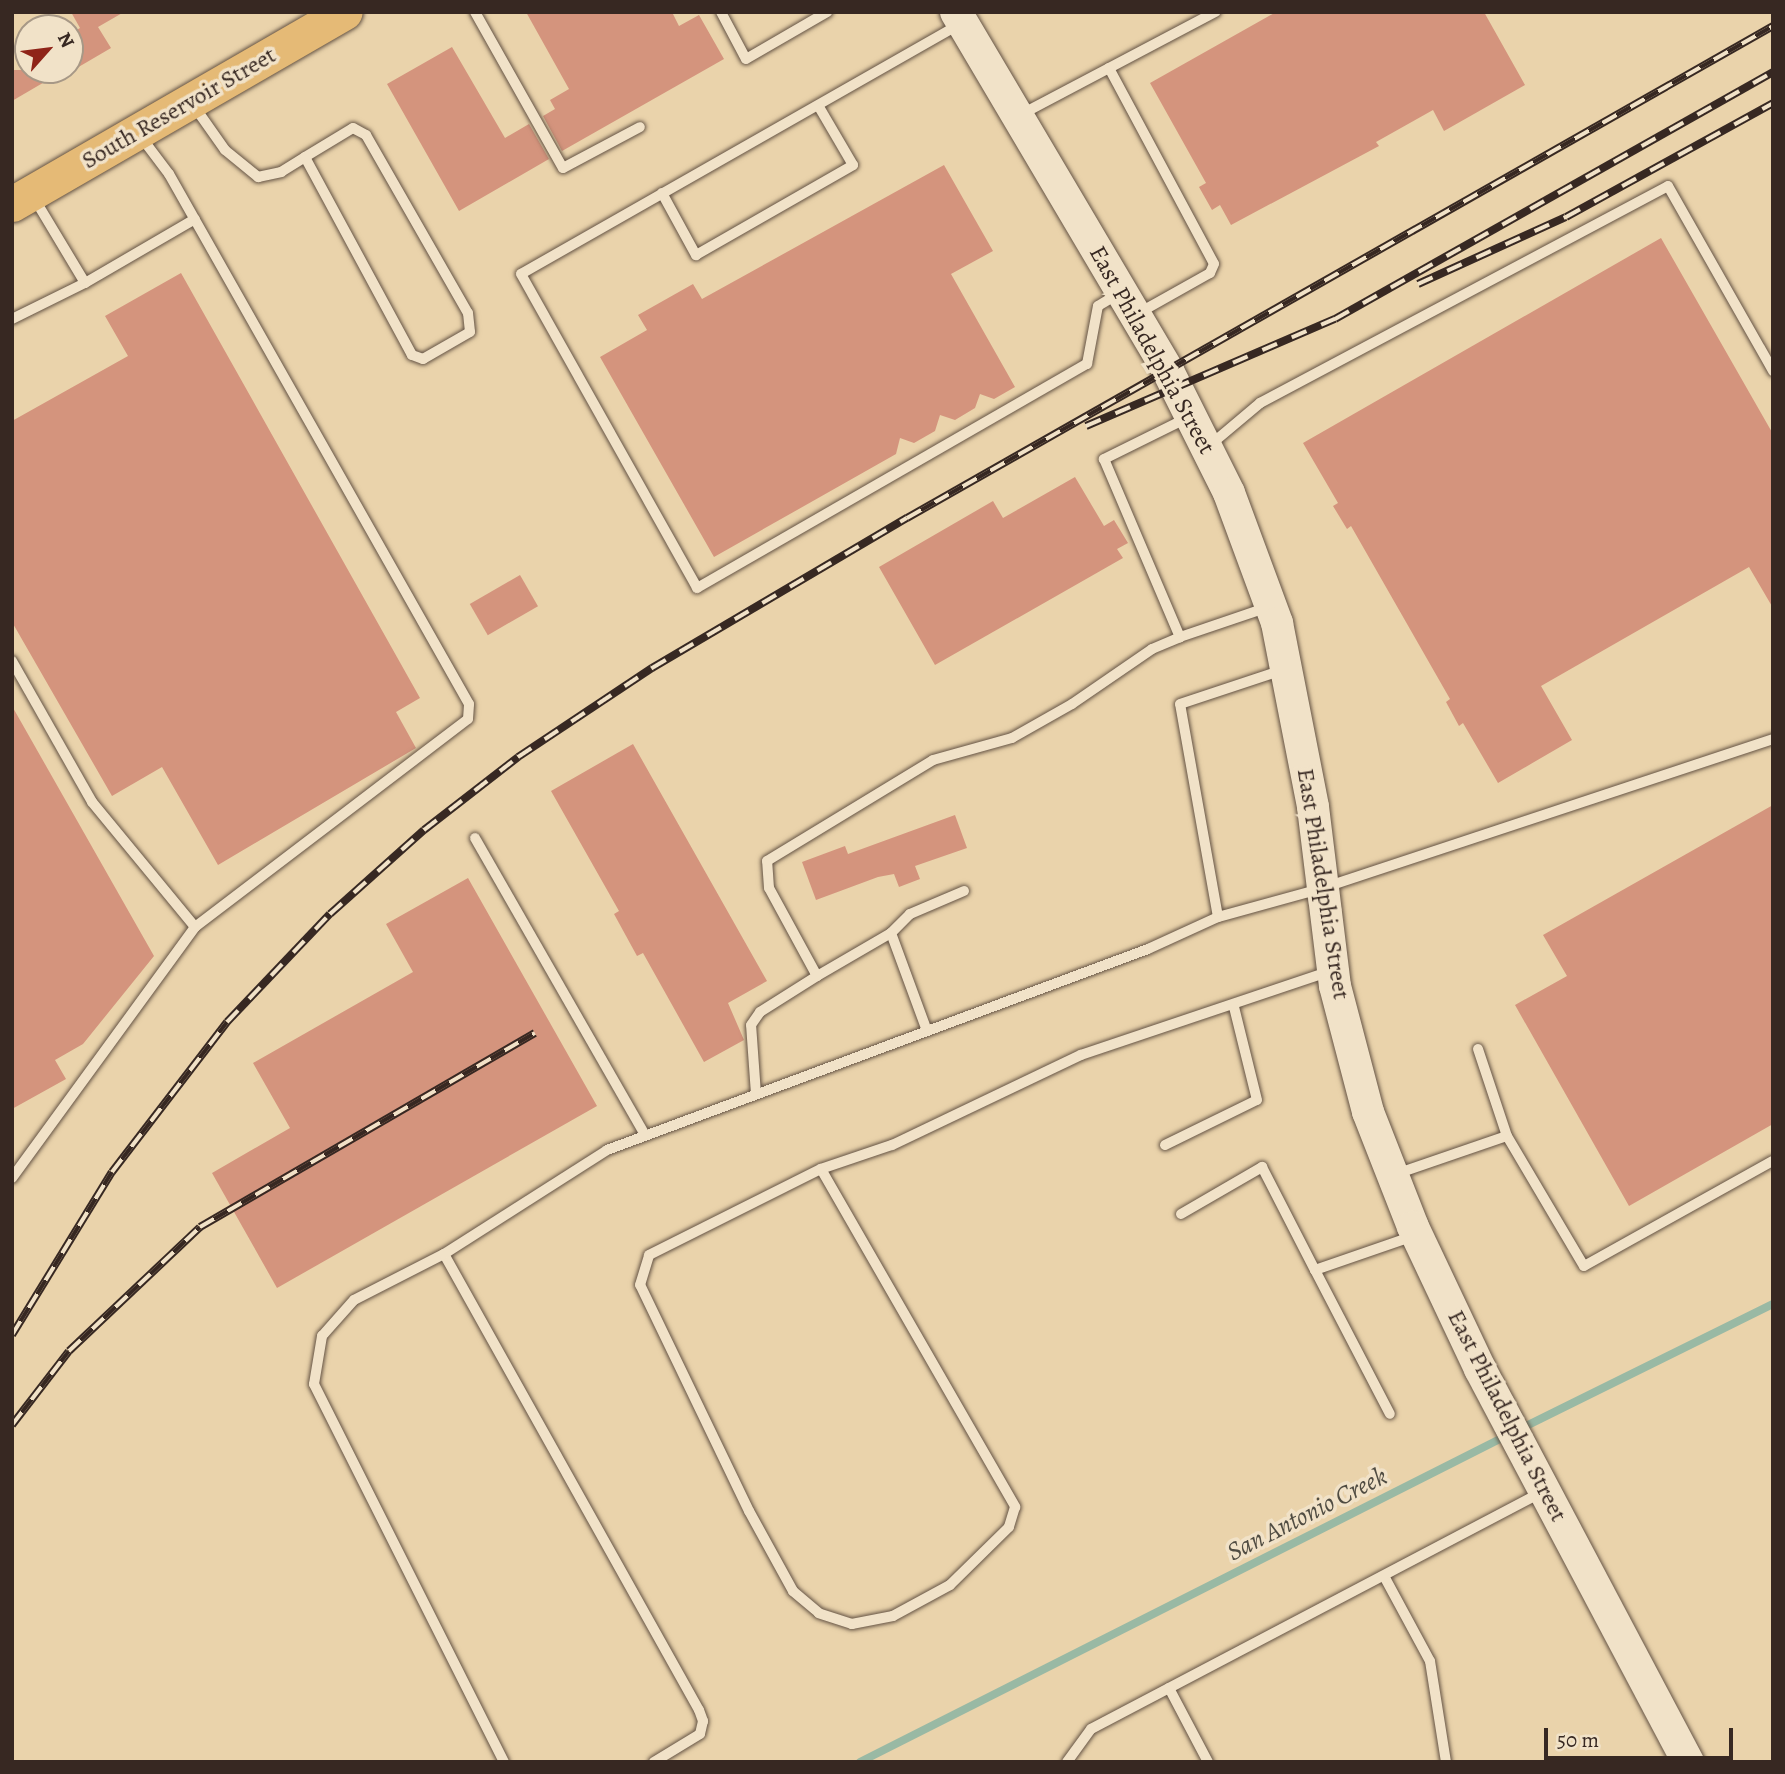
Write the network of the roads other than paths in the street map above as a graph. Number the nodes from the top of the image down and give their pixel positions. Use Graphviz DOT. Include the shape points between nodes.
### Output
graph roads {
  1 [pos="345,12"];
  2 [pos="475,12"];
  3 [pos="721,12"];
  4 [pos="827,12"];
  5 [pos="1215,12"];
  6 [pos="959,18"];
  7 [pos="1109,68"];
  8 [pos="190,101"];
  9 [pos="818,105"];
  10 [pos="1018,116"];
  11 [pos="639,127"];
  12 [pos="137,132"];
  13 [pos="305,157"];
  14 [pos="662,193"];
  15 [pos="22,198"];
  16 [pos="195,219"];
  17 [pos="85,283"];
  18 [pos="1128,303"];
  19 [pos="12,319"];
  20 [pos="1773,371"];
  21 [pos="1191,416"];
  22 [pos="1207,448"];
  23 [pos="1270,606"];
  24 [pos="1180,637"];
  25 [pos="12,661"];
  26 [pos="1286,669"];
  27 [pos="1773,739"];
  28 [pos="475,838"];
  29 [pos="1323,888"];
  30 [pos="964,891"];
  31 [pos="1218,916"];
  32 [pos="195,927"];
  33 [pos="891,933"];
  34 [pos="1333,970"];
  35 [pos="817,976"];
  36 [pos="1234,1007"];
  37 [pos="927,1031"];
  38 [pos="1478,1049"];
  39 [pos="756,1094"];
  40 [pos="646,1135"];
  41 [pos="1507,1136"];
  42 [pos="1165,1145"];
  43 [pos="1773,1161"];
  44 [pos="821,1169"];
  45 [pos="1393,1175"];
  46 [pos="12,1178"];
  47 [pos="1181,1214"];
  48 [pos="1417,1235"];
  49 [pos="444,1254"];
  50 [pos="1315,1270"];
  51 [pos="1390,1414"];
  52 [pos="1544,1491"];
  53 [pos="1384,1576"];
  54 [pos="1169,1688"];
  55 [pos="504,1762"];
  56 [pos="654,1762"];
  57 [pos="1067,1762"];
  58 [pos="1208,1762"];
  59 [pos="1446,1762"];
  60 [pos="1688,1762"];
  1 -- 8 [label="main road, South Reservoir Street"];
  2 -- 11 [label="lane" via="563,168"];
  3 -- 4 [label="lane" via="746,59"];
  5 -- 7 [label="lane"];
  6 -- 9 [label="lane"];
  6 -- 10 [label="street, East Philadelphia Street"];
  7 -- 10 [label="lane"];
  7 -- 18 [label="lane" via="1214,264 1210,273"];
  8 -- 12 [label="main road, South Reservoir Street"];
  8 -- 13 [label="lane" via="225,150 258,177 281,172"];
  9 -- 14 [label="lane"];
  9 -- 14 [label="lane" via="853,164 696,255"];
  10 -- 18 [label="street, East Philadelphia Street"];
  12 -- 15 [label="main road, South Reservoir Street"];
  12 -- 16 [label="lane"];
  13 -- 13 [label="lane" via="353,128 366,135 468,313 470,332 423,359 412,355"];
  14 -- 18 [label="lane" via="521,274 697,588 1087,365 1098,306"];
  15 -- 17 [label="lane"];
  16 -- 17 [label="lane"];
  16 -- 32 [label="lane" via="470,704 468,719"];
  17 -- 19 [label="lane"];
  18 -- 21 [label="street, East Philadelphia Street"];
  20 -- 22 [label="lane" via="1668,186 1260,403"];
  21 -- 22 [label="street, East Philadelphia Street"];
  21 -- 24 [label="lane" via="1104,459"];
  22 -- 23 [label="street, East Philadelphia Street" via="1229,493"];
  23 -- 24 [label="lane"];
  23 -- 26 [label="street, East Philadelphia Street"];
  24 -- 35 [label="lane" via="1152,649 1012,738 933,760 767,860 769,888"];
  25 -- 32 [label="lane" via="92,802"];
  26 -- 29 [label="street, East Philadelphia Street" via="1313,807"];
  26 -- 31 [label="lane" via="1180,704"];
  27 -- 29 [label="lane"];
  28 -- 40 [label="lane"];
  29 -- 31 [label="lane"];
  29 -- 34 [label="street, East Philadelphia Street"];
  30 -- 33 [label="lane" via="910,914"];
  31 -- 37 [label="lane" via="1149,949"];
  32 -- 46 [label="lane"];
  33 -- 35 [label="lane"];
  33 -- 37 [label="lane"];
  34 -- 36 [label="lane"];
  34 -- 45 [label="street, East Philadelphia Street" via="1368,1112"];
  35 -- 39 [label="lane" via="760,1012 751,1026"];
  36 -- 42 [label="lane" via="1257,1100"];
  36 -- 44 [label="lane" via="1081,1055 892,1145"];
  37 -- 39 [label="lane"];
  38 -- 41 [label="lane"];
  39 -- 40 [label="lane"];
  40 -- 49 [label="lane" via="607,1150"];
  41 -- 43 [label="lane" via="1584,1266"];
  41 -- 45 [label="lane"];
  44 -- 44 [label="lane" via="649,1255 640,1285 749,1511 793,1591 819,1613 852,1624 893,1616 950,1585 1009,1527 1016,1507"];
  45 -- 48 [label="street, East Philadelphia Street"];
  47 -- 50 [label="lane" via="1262,1167"];
  48 -- 50 [label="lane"];
  48 -- 52 [label="street, East Philadelphia Street"];
  49 -- 55 [label="lane" via="354,1300 322,1336 314,1384"];
  49 -- 56 [label="lane" via="704,1721 700,1734"];
  50 -- 51 [label="lane"];
  52 -- 53 [label="lane"];
  52 -- 60 [label="street, East Philadelphia Street"];
  53 -- 54 [label="lane"];
  53 -- 59 [label="lane" via="1430,1661"];
  54 -- 57 [label="lane" via="1091,1729"];
  54 -- 58 [label="lane"];
}
